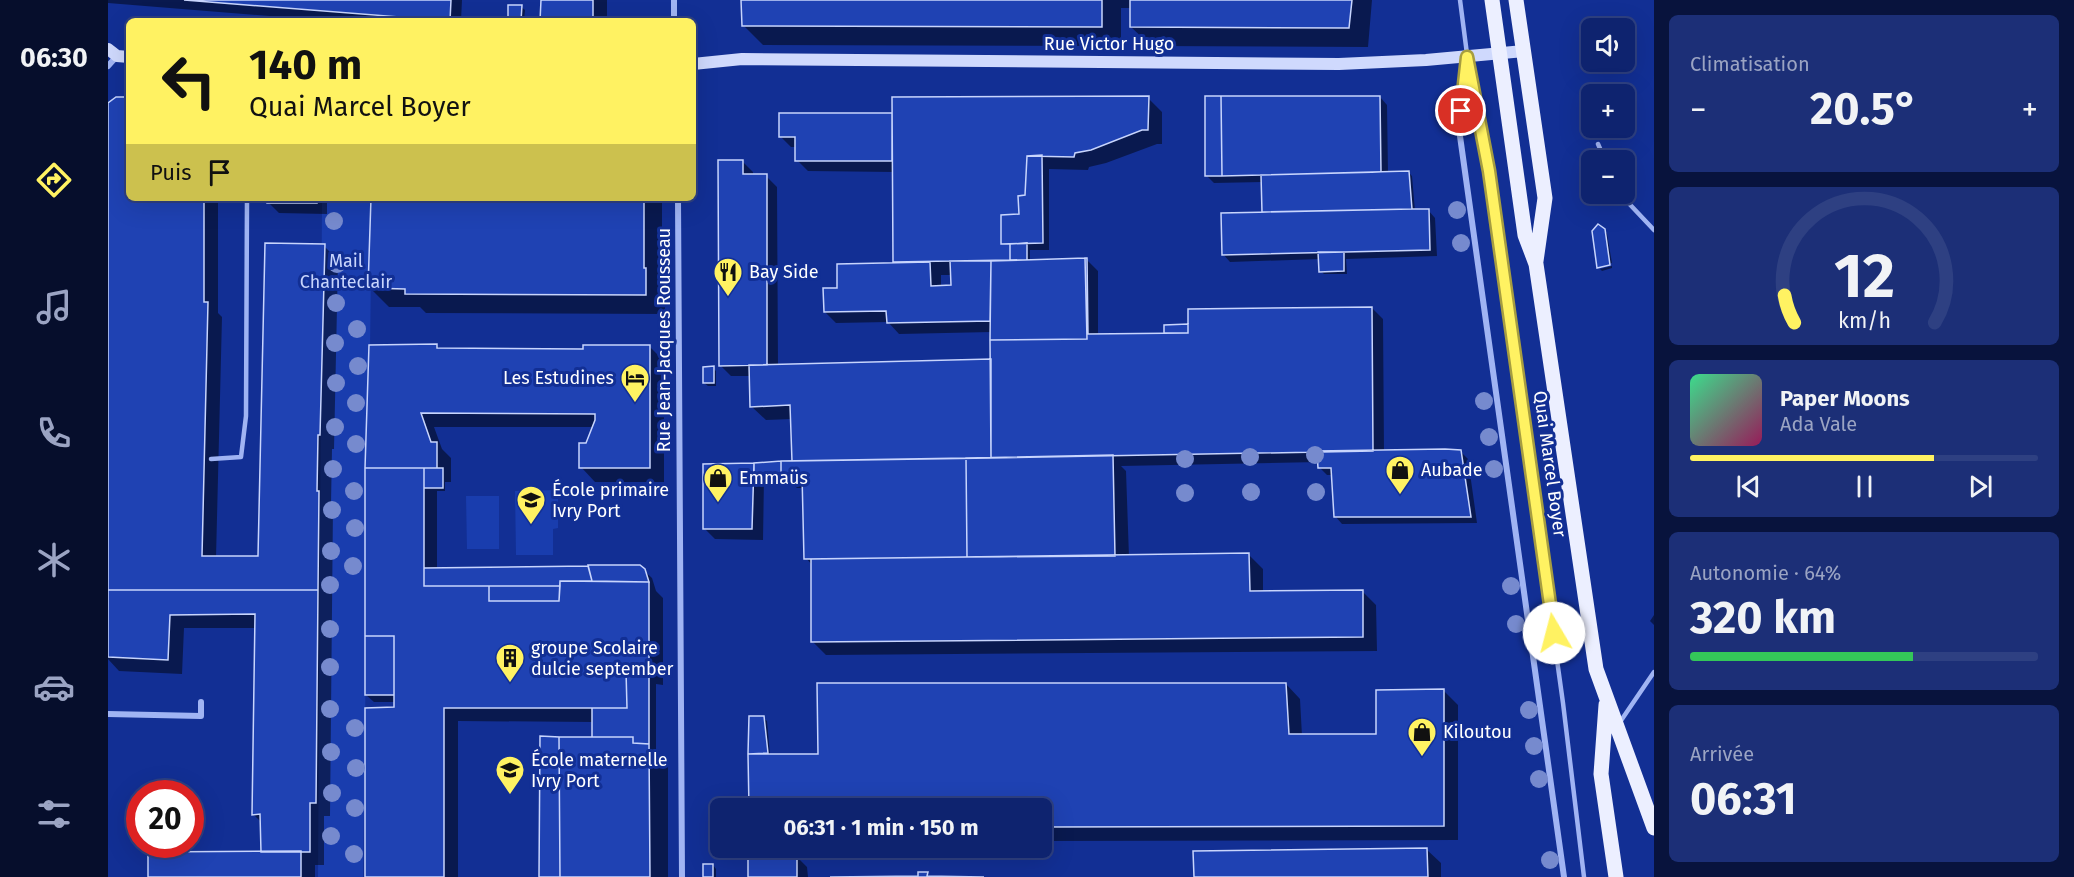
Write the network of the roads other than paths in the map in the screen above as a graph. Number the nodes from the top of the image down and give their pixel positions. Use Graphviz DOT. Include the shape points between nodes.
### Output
graph roads {
  1 [pos="674,0"];
  2 [pos="1460,0"];
  3 [pos="1492,0"];
  4 [pos="1516,0"];
  5 [pos="674,18"];
  6 [pos="1524,51"];
  7 [pos="1499,53"];
  8 [pos="118,54"];
  9 [pos="1467,57"];
  10 [pos="696,64"];
  11 [pos="108,66"];
  12 [pos="1598,144"];
  13 [pos="1601,150"];
  14 [pos="247,201"];
  15 [pos="678,201"];
  16 [pos="1629,204"];
  17 [pos="1654,230"];
  18 [pos="1536,264"];
  19 [pos="211,459"];
  20 [pos="1654,672"];
  21 [pos="1606,699"];
  22 [pos="201,702"];
  23 [pos="108,714"];
  24 [pos="1616,727"];
  25 [pos="1654,828"];
  26 [pos="682,877"];
  27 [pos="1564,877"];
  28 [pos="1584,877"];
  29 [pos="1616,877"];
  1 -- 5 [label="street"];
  2 -- 9 [label="lane, Quai Marcel Boyer"];
  3 -- 7 [label="main road, Quai Marcel Boyer"];
  4 -- 6 [label="main road, Quai Marcel Boyer"];
  6 -- 7 [label="main road, Rue Victor Hugo"];
  6 -- 18 [label="main road, Quai Marcel Boyer" via="1545,198"];
  7 -- 9 [label="main road, Rue Victor Hugo"];
  7 -- 18 [label="main road, Quai Marcel Boyer" via="1525,235"];
  8 -- 11 [label="street"];
  9 -- 10 [label="main road, Rue Victor Hugo" via="1339,64 730,59"];
  9 -- 27 [label="street, Quai Marcel Boyer" via="1459,129"];
  9 -- 28 [label="lane, Quai Marcel Boyer" via="1494,205"];
  12 -- 13 [label="lane"];
  14 -- 19 [label="lane" via="246,416 241,457"];
  15 -- 26 [label="street, Rue Jean-Jacques Rousseau"];
  16 -- 17 [label="lane"];
  18 -- 21 [label="main road, Quai Marcel Boyer" via="1596,669"];
  20 -- 24 [label="lane"];
  21 -- 24 [label="main road, Quai Marcel Boyer"];
  21 -- 29 [label="main road" via="1601,774"];
  22 -- 23 [label="street" via="201,716"];
  24 -- 25 [label="main road, Quai Marcel Boyer"];
}
